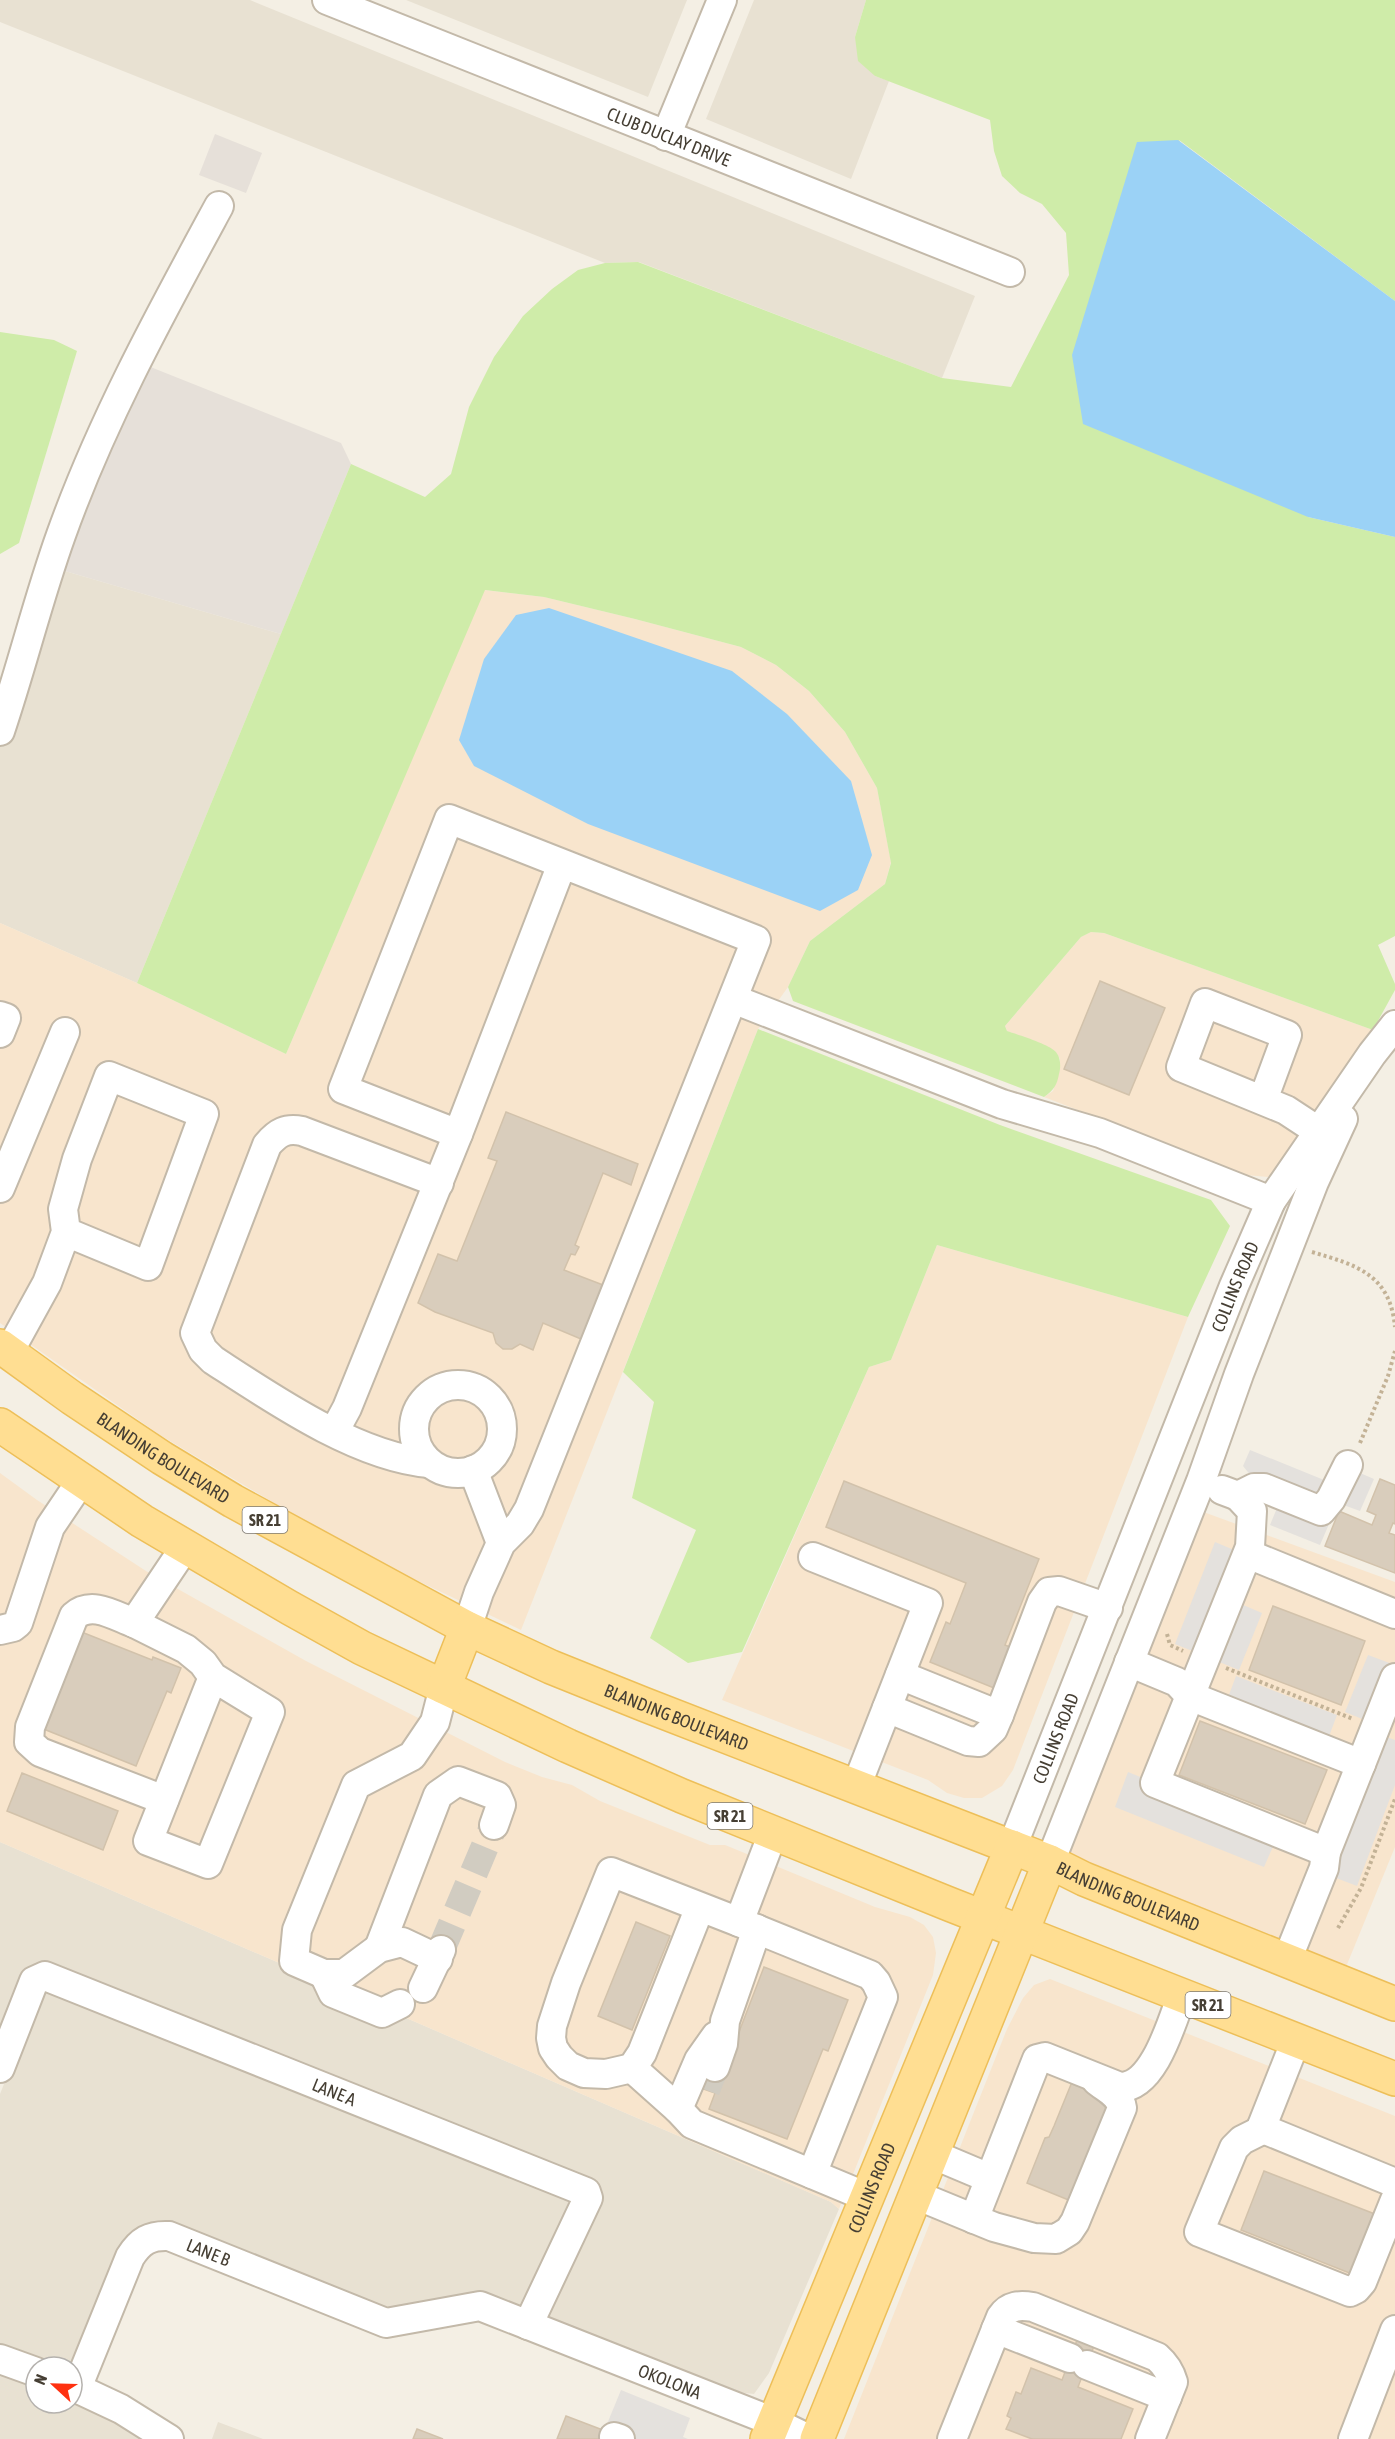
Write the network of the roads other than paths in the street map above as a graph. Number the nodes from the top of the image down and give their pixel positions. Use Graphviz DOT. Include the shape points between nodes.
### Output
graph roads {
  1 [pos="327,0"];
  2 [pos="722,0"];
  3 [pos="666,136"];
  4 [pos="219,206"];
  5 [pos="1010,272"];
  6 [pos="0,731"];
  7 [pos="562,864"];
  8 [pos="733,999"];
  9 [pos="0,1016"];
  10 [pos="1395,1025"];
  11 [pos="0,1032"];
  12 [pos="64,1032"];
  13 [pos="1372,1054"];
  14 [pos="1263,1100"];
  15 [pos="1318,1131"];
  16 [pos="458,1134"];
  17 [pos="439,1183"];
  18 [pos="0,1188"];
  19 [pos="1271,1201"];
  20 [pos="66,1232"];
  21 [pos="4,1349"];
  22 [pos="0,1425"];
  23 [pos="334,1432"];
  24 [pos="429,1463"];
  25 [pos="1348,1465"];
  26 [pos="473,1470"];
  27 [pos="81,1480"];
  28 [pos="1201,1481"];
  29 [pos="1238,1496"];
  30 [pos="501,1543"];
  31 [pos="185,1547"];
  32 [pos="1248,1554"];
  33 [pos="813,1557"];
  34 [pos="1108,1608"];
  35 [pos="1395,1614"];
  36 [pos="134,1623"];
  37 [pos="467,1628"];
  38 [pos="0,1630"];
  39 [pos="1129,1662"];
  40 [pos="900,1675"];
  41 [pos="213,1677"];
  42 [pos="1395,1678"];
  43 [pos="444,1687"];
  44 [pos="1190,1696"];
  45 [pos="887,1708"];
  46 [pos="999,1715"];
  47 [pos="1361,1764"];
  48 [pos="856,1787"];
  49 [pos="164,1800"];
  50 [pos="494,1825"];
  51 [pos="773,1833"];
  52 [pos="1012,1847"];
  53 [pos="1326,1852"];
  54 [pos="1050,1862"];
  55 [pos="700,1907"];
  56 [pos="983,1917"];
  57 [pos="748,1926"];
  58 [pos="1022,1932"];
  59 [pos="379,1948"];
  60 [pos="1287,1960"];
  61 [pos="324,1974"];
  62 [pos="423,1988"];
  63 [pos="1182,1995"];
  64 [pos="400,2004"];
  65 [pos="1395,2004"];
  66 [pos="725,2021"];
  67 [pos="1296,2040"];
  68 [pos="0,2068"];
  69 [pos="632,2068"];
  70 [pos="1149,2071"];
  71 [pos="1091,2075"];
  72 [pos="1395,2079"];
  73 [pos="1118,2101"];
  74 [pos="685,2116"];
  75 [pos="1261,2128"];
  76 [pos="932,2154"];
  77 [pos="812,2174"];
  78 [pos="989,2178"];
  79 [pos="1395,2183"];
  80 [pos="915,2195"];
  81 [pos="867,2197"];
  82 [pos="1395,2200"];
  83 [pos="976,2213"];
  84 [pos="528,2325"];
  85 [pos="996,2329"];
  86 [pos="1395,2330"];
  87 [pos="0,2359"];
  88 [pos="84,2363"];
  89 [pos="24,2368"];
  90 [pos="84,2392"];
  91 [pos="1167,2397"];
  92 [pos="770,2430"];
  93 [pos="169,2439"];
  94 [pos="809,2439"];
  95 [pos="817,2439"];
  96 [pos="952,2439"];
  97 [pos="1150,2439"];
  98 [pos="1353,2439"];
  1 -- 3 [label="street, CLUB DUCLAY DRIVE"];
  2 -- 3 [label="street"];
  3 -- 5 [label="street, CLUB DUCLAY DRIVE"];
  4 -- 6 [label="street" via="129,374 93,453 60,535"];
  7 -- 8 [label="street" via="756,940"];
  7 -- 16 [label="street"];
  7 -- 16 [label="street" via="449,819 343,1089"];
  8 -- 19 [label="street" via="1002,1104 1100,1133"];
  8 -- 30 [label="street" via="529,1509"];
  9 -- 11 [label="street" via="6,1018"];
  10 -- 13 [label="street, COLLINS ROAD"];
  12 -- 18 [label="street"];
  13 -- 15 [label="street, COLLINS ROAD"];
  13 -- 28 [label="street, COLLINS ROAD" via="1314,1182"];
  14 -- 15 [label="street"];
  15 -- 19 [label="street, COLLINS ROAD"];
  16 -- 17 [label="street"];
  17 -- 23 [label="street"];
  17 -- 23 [label="street" via="302,1131 288,1129 267,1145 195,1333 213,1360"];
  19 -- 34 [label="street, COLLINS ROAD"];
  20 -- 20 [label="street" via="63,1209 77,1159 109,1076 204,1113 148,1266"];
  20 -- 21 [label="street" via="47,1282"];
  21 -- 37 [label="main road, BLANDING BOULEVARD / SR 21" via="162,1458 232,1501"];
  22 -- 27 [label="main road, SR 21"];
  23 -- 24 [label="street" via="378,1452"];
  24 -- 26 [label="street" via="453,1473"];
  24 -- 26 [label="street" via="415,1440 416,1414 422,1403 440,1389 463,1385 485,1394 502,1426 501,1439 489,1461"];
  25 -- 29 [label="street" via="1321,1511 1264,1488"];
  26 -- 30 [label="street"];
  27 -- 31 [label="main road, SR 21"];
  27 -- 38 [label="street" via="50,1527 18,1623"];
  28 -- 29 [label="street"];
  28 -- 39 [label="street, COLLINS ROAD"];
  29 -- 32 [label="street" via="1252,1511"];
  30 -- 37 [label="street"];
  31 -- 36 [label="street"];
  31 -- 43 [label="main road, SR 21" via="362,1648"];
  32 -- 35 [label="street"];
  32 -- 44 [label="street"];
  33 -- 40 [label="street" via="928,1603"];
  34 -- 46 [label="street" via="1059,1591 1049,1592"];
  34 -- 52 [label="street, COLLINS ROAD"];
  36 -- 41 [label="street" via="186,1649"];
  36 -- 49 [label="street" via="95,1608 74,1616 30,1727 30,1742 40,1752"];
  37 -- 43 [label="main road"];
  37 -- 48 [label="main road, BLANDING BOULEVARD / SR 21" via="551,1667"];
  39 -- 44 [label="street" via="1177,1682"];
  39 -- 54 [label="street, COLLINS ROAD"];
  40 -- 45 [label="street"];
  40 -- 46 [label="street"];
  41 -- 49 [label="street"];
  41 -- 49 [label="street" via="270,1712 208,1864 148,1841"];
  42 -- 47 [label="street"];
  43 -- 51 [label="main road, SR 21" via="568,1746"];
  43 -- 61 [label="street" via="435,1722 412,1756 356,1785 297,1930 294,1960"];
  44 -- 47 [label="street"];
  44 -- 53 [label="street" via="1155,1783"];
  45 -- 46 [label="street" via="979,1742 993,1729"];
  45 -- 48 [label="street"];
  47 -- 53 [label="street"];
  48 -- 52 [label="main road, BLANDING BOULEVARD / SR 21"];
  50 -- 59 [label="street" via="501,1805 497,1796 458,1781 438,1795"];
  51 -- 56 [label="main road, SR 21"];
  51 -- 57 [label="street"];
  52 -- 54 [label="main road, BLANDING BOULEVARD / SR 21"];
  52 -- 56 [label="main road, COLLINS ROAD"];
  53 -- 60 [label="street" via="1324,1868"];
  54 -- 58 [label="main road, COLLINS ROAD"];
  54 -- 60 [label="main road, BLANDING BOULEVARD / SR 21"];
  55 -- 57 [label="street"];
  55 -- 69 [label="street" via="642,2053"];
  55 -- 69 [label="street" via="610,1872 566,1983 551,2038 559,2057 584,2073 606,2074"];
  56 -- 58 [label="main road, SR 21"];
  56 -- 81 [label="main road, COLLINS ROAD"];
  57 -- 66 [label="street"];
  57 -- 77 [label="street" via="870,1976 883,1997"];
  58 -- 63 [label="main road, SR 21"];
  58 -- 76 [label="main road, COLLINS ROAD"];
  59 -- 61 [label="street" via="344,1974"];
  59 -- 62 [label="street" via="402,1942 440,1954"];
  60 -- 65 [label="main road, BLANDING BOULEVARD / SR 21"];
  61 -- 64 [label="street" via="333,1993 382,2013"];
  63 -- 67 [label="main road, SR 21"];
  63 -- 70 [label="street"];
  66 -- 74 [label="street" via="699,2060"];
  66 -- 74 [label="street" via="723,2044 711,2079"];
  67 -- 72 [label="main road, SR 21"];
  67 -- 75 [label="street"];
  68 -- 84 [label="street, LANE A" via="34,1982 45,1976 586,2192 588,2198"];
  69 -- 74 [label="street"];
  70 -- 71 [label="street" via="1126,2087"];
  70 -- 73 [label="street" via="1144,2081"];
  71 -- 73 [label="street"];
  71 -- 78 [label="street" via="1045,2057 1037,2059"];
  73 -- 83 [label="street" via="1077,2218 1063,2235 1056,2239 1034,2238"];
  74 -- 77 [label="street"];
  75 -- 79 [label="street"];
  75 -- 82 [label="street" via="1234,2148 1199,2232 1350,2292 1362,2282"];
  76 -- 78 [label="street"];
  76 -- 80 [label="main road, COLLINS ROAD"];
  77 -- 81 [label="street"];
  78 -- 83 [label="street"];
  80 -- 83 [label="street"];
  80 -- 95 [label="main road, COLLINS ROAD"];
  81 -- 92 [label="main road, COLLINS ROAD"];
  84 -- 88 [label="street, LANE B" via="480,2306 386,2323 169,2236 157,2236 145,2239 129,2257"];
  84 -- 92 [label="street, OKOLONA"];
  85 -- 91 [label="street"];
  85 -- 91 [label="street" via="1004,2313 1013,2307 1026,2306 1044,2312 1157,2357 1173,2382"];
  85 -- 96 [label="street"];
  86 -- 98 [label="street"];
  87 -- 89 [label="street"];
  90 -- 93 [label="street, LANE B"];
  91 -- 97 [label="street"];
  92 -- 94 [label="street, OKOLONA"];
}
